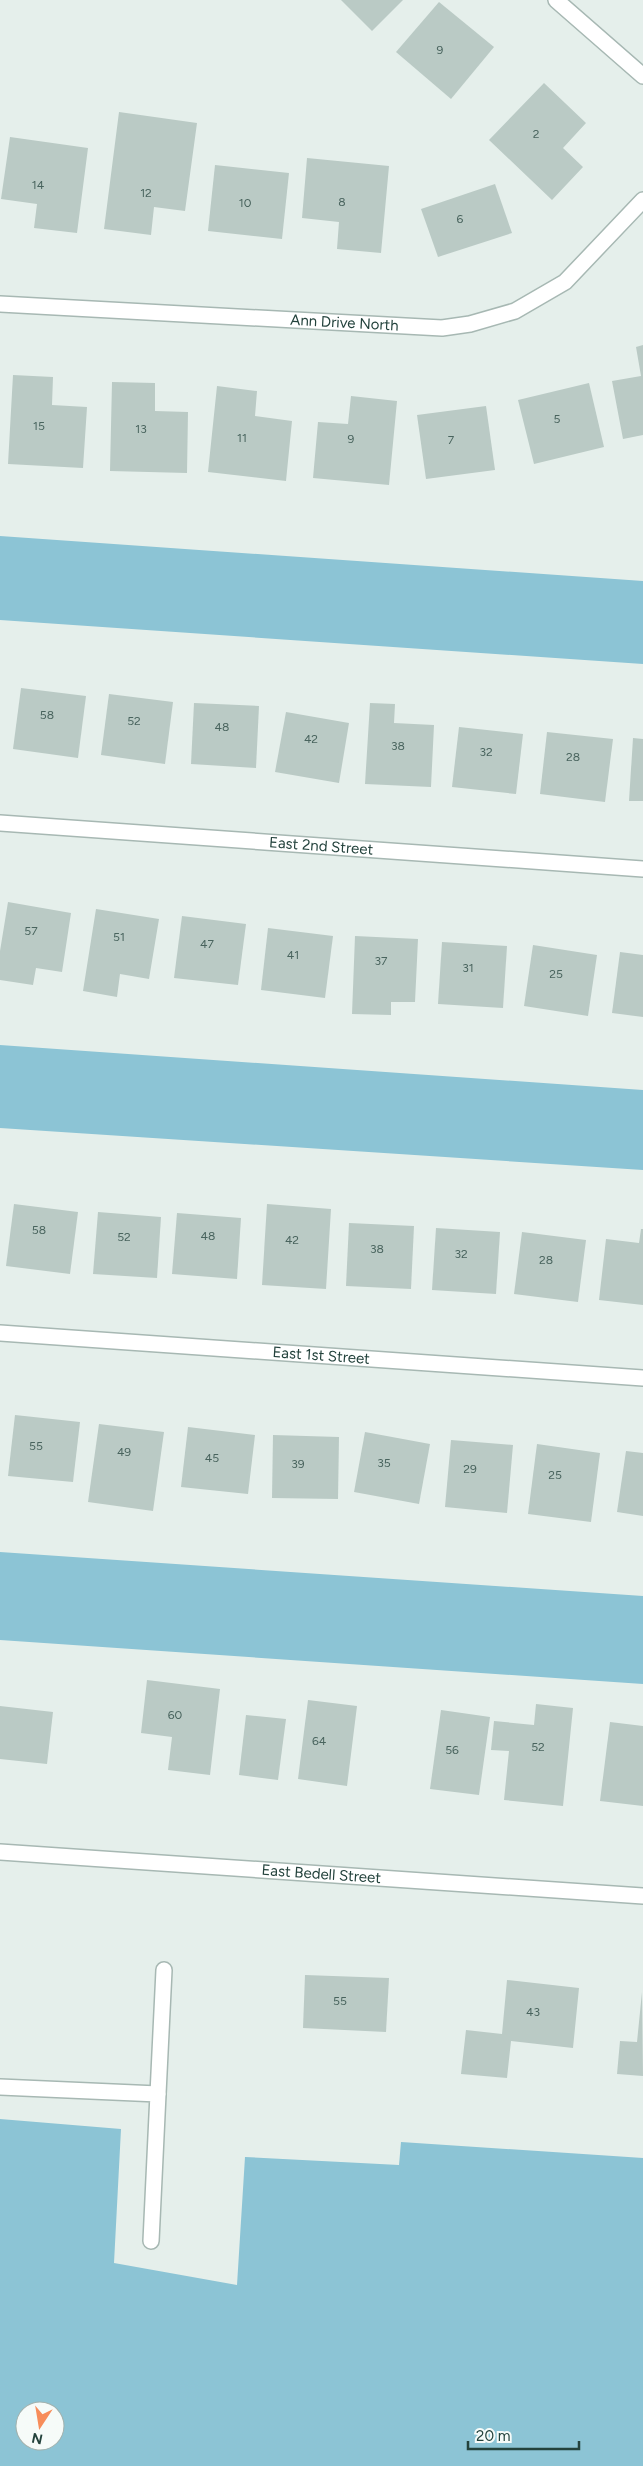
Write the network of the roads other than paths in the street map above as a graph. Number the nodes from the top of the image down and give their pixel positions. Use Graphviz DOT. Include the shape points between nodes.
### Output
graph roads {
  1 [pos="556,0"];
  2 [pos="643,76"];
  3 [pos="643,200"];
  4 [pos="0,304"];
  5 [pos="0,823"];
  6 [pos="643,869"];
  7 [pos="0,1333"];
  8 [pos="643,1378"];
  9 [pos="0,1852"];
  10 [pos="643,1896"];
  11 [pos="164,1970"];
  12 [pos="0,2087"];
  13 [pos="158,2094"];
  14 [pos="151,2241"];
  1 -- 2 [label="street"];
  3 -- 4 [label="street, Ann Drive North" via="565,282 515,311 452,327"];
  5 -- 6 [label="street, East 2nd Street"];
  7 -- 8 [label="street, East 1st Street"];
  9 -- 10 [label="street, East Bedell Street"];
  11 -- 13 [label="street"];
  12 -- 13 [label="street"];
  13 -- 14 [label="street"];
}
